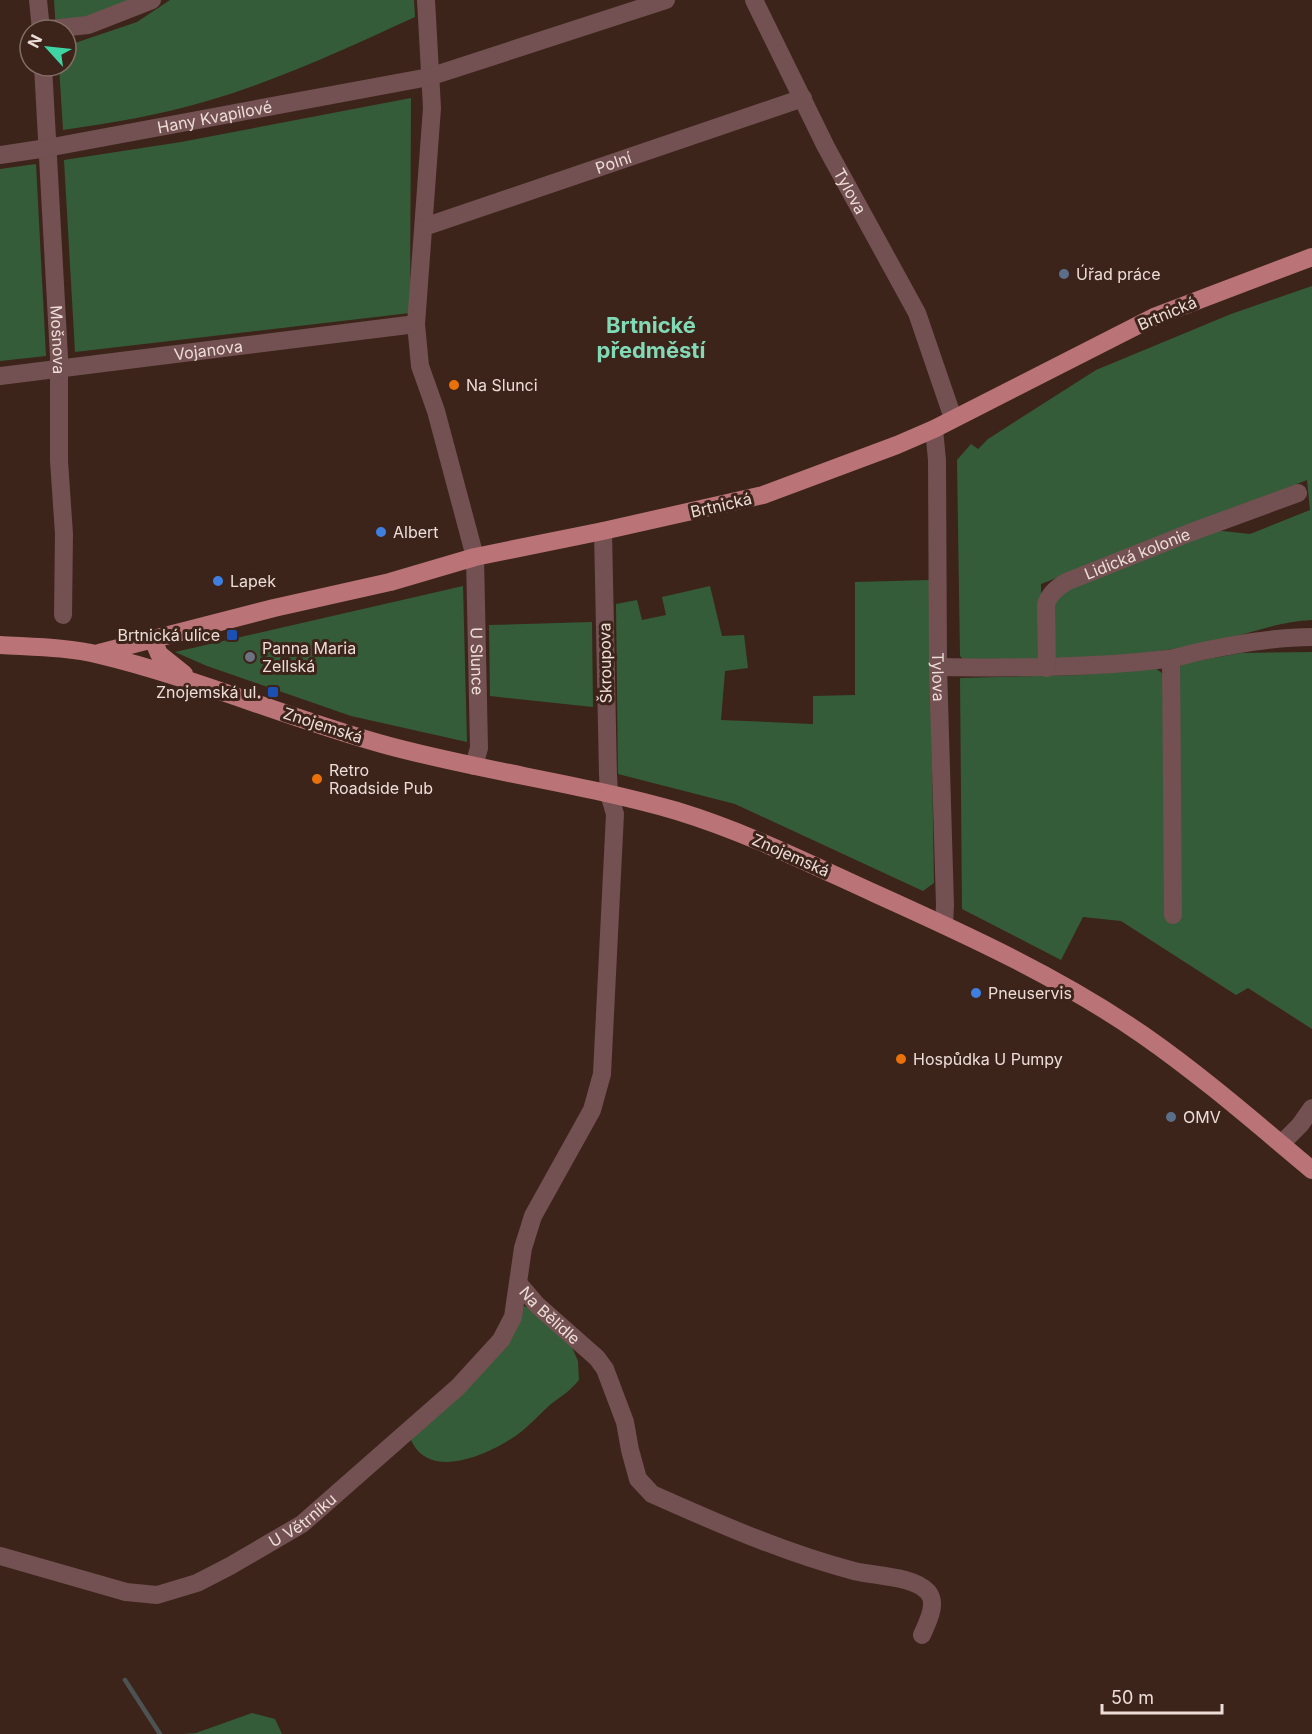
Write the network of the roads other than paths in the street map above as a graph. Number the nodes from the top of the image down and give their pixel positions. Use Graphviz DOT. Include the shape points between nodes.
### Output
graph roads {
  1 [pos="38,0"];
  2 [pos="152,0"];
  3 [pos="426,0"];
  4 [pos="666,0"];
  5 [pos="754,0"];
  6 [pos="611,8"];
  7 [pos="40,18"];
  8 [pos="78,26"];
  9 [pos="429,77"];
  10 [pos="44,78"];
  11 [pos="803,98"];
  12 [pos="47,148"];
  13 [pos="0,155"];
  14 [pos="424,227"];
  15 [pos="1312,256"];
  16 [pos="416,324"];
  17 [pos="59,369"];
  18 [pos="0,376"];
  19 [pos="953,418"];
  20 [pos="934,429"];
  21 [pos="1298,493"];
  22 [pos="603,531"];
  23 [pos="475,557"];
  24 [pos="63,615"];
  25 [pos="1312,638"];
  26 [pos="153,639"];
  27 [pos="0,645"];
  28 [pos="97,654"];
  29 [pos="1171,659"];
  30 [pos="938,667"];
  31 [pos="1047,668"];
  32 [pos="204,685"];
  33 [pos="474,766"];
  34 [pos="609,794"];
  35 [pos="1173,915"];
  36 [pos="944,925"];
  37 [pos="1312,1108"];
  38 [pos="1281,1144"];
  39 [pos="1312,1170"];
  40 [pos="519,1284"];
  41 [pos="0,1556"];
  42 [pos="922,1635"];
  1 -- 7 [label="street"];
  2 -- 8 [label="street"];
  3 -- 9 [label="street"];
  4 -- 6 [label="street"];
  5 -- 11 [label="street, Tylova"];
  6 -- 9 [label="street"];
  9 -- 12 [label="street, Hany Kvapilové"];
  9 -- 14 [label="street" via="432,108"];
  10 -- 12 [label="street, Mošnova"];
  11 -- 14 [label="street, Polní"];
  11 -- 19 [label="street, Tylova" via="917,313"];
  12 -- 13 [label="street, Hany Kvapilové"];
  12 -- 17 [label="street, Mošnova"];
  14 -- 16 [label="street"];
  15 -- 19 [label="main road, Brtnická" via="1154,317"];
  16 -- 17 [label="street, Vojanova"];
  16 -- 23 [label="street" via="420,366"];
  17 -- 18 [label="street, Vojanova"];
  17 -- 24 [label="street, Mošnova"];
  19 -- 20 [label="main road, Brtnická"];
  20 -- 22 [label="main road, Brtnická" via="763,495"];
  20 -- 30 [label="street, Tylova"];
  21 -- 31 [label="street, Lidická kolonie" via="1066,582 1049,596 1047,604"];
  22 -- 23 [label="main road, Brtnická"];
  22 -- 34 [label="street, Škroupova"];
  23 -- 26 [label="main road, Brtnická" via="390,582"];
  23 -- 33 [label="street, U Slunce" via="479,748"];
  25 -- 29 [label="street" via="1250,642"];
  26 -- 28 [label="main road, Brtnická"];
  26 -- 32 [label="main road, Znojemská" via="164,660"];
  27 -- 28 [label="main road, Znojemská"];
  28 -- 32 [label="main road, Znojemská"];
  29 -- 31 [label="street"];
  29 -- 35 [label="street"];
  30 -- 31 [label="street"];
  30 -- 36 [label="street, Tylova"];
  32 -- 33 [label="main road, Znojemská" via="356,737"];
  33 -- 34 [label="main road, Znojemská"];
  34 -- 36 [label="main road, Znojemská" via="753,838"];
  34 -- 40 [label="street, Na Bělidle" via="615,814 600,1083 582,1130 533,1216 523,1248"];
  36 -- 38 [label="main road, Znojemská" via="1129,1025"];
  37 -- 38 [label="street"];
  38 -- 39 [label="main road, Znojemská"];
  40 -- 41 [label="street, U Větrníku" via="513,1317 501,1340 458,1387 302,1524 230,1566 197,1583 157,1595 126,1592"];
  40 -- 42 [label="street, Na Bělidle" via="605,1369 625,1422 638,1479 652,1494 802,1555 867,1575 917,1584 932,1598"];
}
